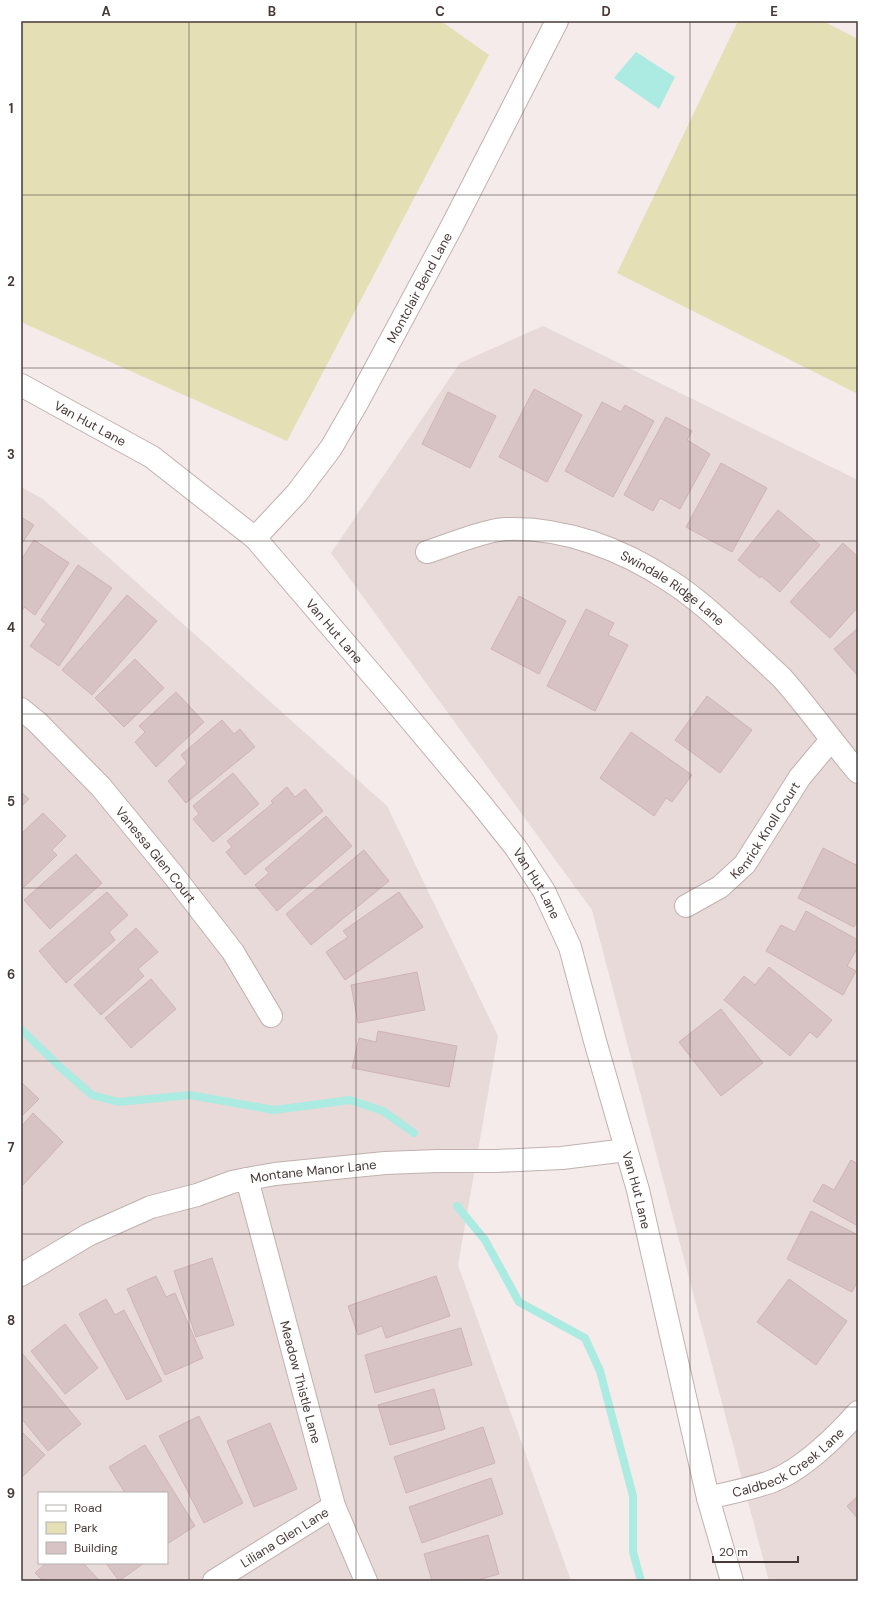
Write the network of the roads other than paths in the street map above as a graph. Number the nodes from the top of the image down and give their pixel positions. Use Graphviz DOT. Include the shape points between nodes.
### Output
graph roads {
  1 [pos="557,21"];
  2 [pos="21,386"];
  3 [pos="255,538"];
  4 [pos="428,552"];
  5 [pos="21,709"];
  6 [pos="831,740"];
  7 [pos="858,772"];
  8 [pos="686,906"];
  9 [pos="271,1016"];
  10 [pos="626,1150"];
  11 [pos="247,1179"];
  12 [pos="21,1275"];
  13 [pos="858,1412"];
  14 [pos="708,1498"];
  15 [pos="334,1506"];
  16 [pos="214,1581"];
  17 [pos="366,1581"];
  18 [pos="732,1581"];
  1 -- 3 [label="street, Montclair Bend Lane" via="452,226 331,448 297,493"];
  2 -- 3 [label="street, Van Hut Lane" via="152,457"];
  3 -- 10 [label="street, Van Hut Lane" via="481,804 516,848 544,891 570,947"];
  4 -- 6 [label="street, Swindale Ridge Lane" via="504,529 537,529 572,536 638,562 671,581 732,632 781,678"];
  5 -- 9 [label="street, Vanessa Glen Court" via="101,787 174,876 233,952"];
  6 -- 7 [label="street, Swindale Ridge Lane"];
  6 -- 8 [label="street, Kenrick Knoll Court" via="800,777 745,864 720,887"];
  10 -- 11 [label="street, Montane Manor Lane" via="562,1158 385,1163 289,1172"];
  10 -- 14 [label="street, Van Hut Lane" via="638,1190"];
  11 -- 12 [label="street, Montane Manor Lane" via="151,1207 88,1235"];
  11 -- 15 [label="street, Meadow Thistle Lane"];
  13 -- 14 [label="street, Caldbeck Creek Lane" via="840,1433 801,1465 771,1482"];
  14 -- 18 [label="street, Van Hut Lane"];
  15 -- 16 [label="street, Liliana Glen Lane"];
  15 -- 17 [label="street, Meadow Thistle Lane"];
}
